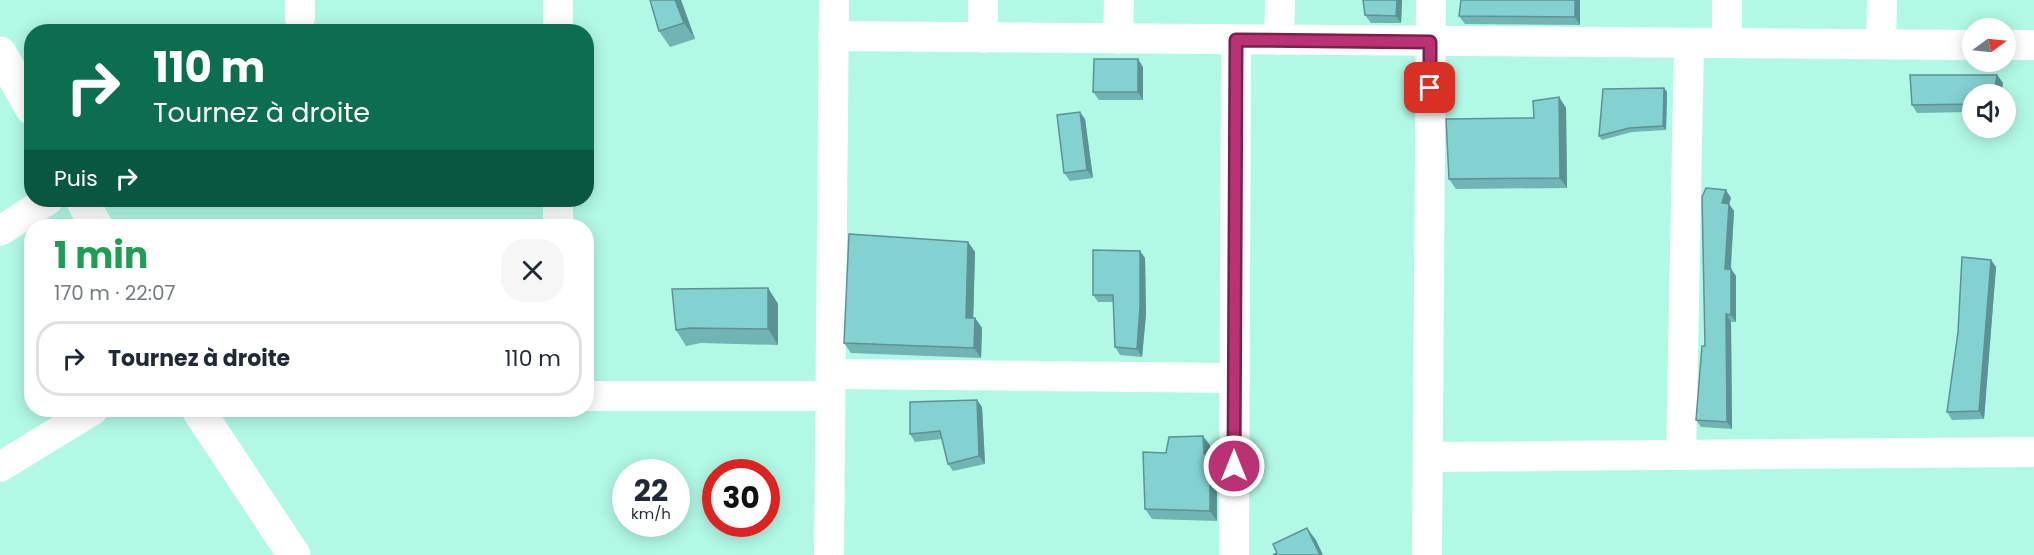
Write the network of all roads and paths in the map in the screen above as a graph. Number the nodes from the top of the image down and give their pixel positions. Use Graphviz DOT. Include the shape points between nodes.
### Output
graph roads {
  1 [pos="558,0"];
  2 [pos="834,0"];
  3 [pos="983,0"];
  4 [pos="1119,0"];
  5 [pos="1280,0"];
  6 [pos="1431,0"];
  7 [pos="1727,0"];
  8 [pos="1882,0"];
  9 [pos="558,24"];
  10 [pos="833,36"];
  11 [pos="983,38"];
  12 [pos="1118,39"];
  13 [pos="1236,40"];
  14 [pos="1279,40"];
  15 [pos="1430,42"];
  16 [pos="1689,43"];
  17 [pos="1727,43"];
  18 [pos="1881,44"];
  19 [pos="1962,45"];
  20 [pos="2016,45"];
  21 [pos="2034,45"];
  22 [pos="0,53"];
  23 [pos="24,95"];
  24 [pos="37,207"];
  25 [pos="0,231"];
  26 [pos="1235,378"];
  27 [pos="830,385"];
  28 [pos="594,396"];
  29 [pos="82,417"];
  30 [pos="203,417"];
  31 [pos="2034,453"];
  32 [pos="1681,455"];
  33 [pos="1428,457"];
  34 [pos="0,468"];
  35 [pos="294,555"];
  36 [pos="829,555"];
  37 [pos="1234,555"];
  38 [pos="1427,555"];
  1 -- 9 [label="street"];
  2 -- 10 [label="street"];
  3 -- 11 [label="street"];
  4 -- 12 [label="street"];
  5 -- 14 [label="street"];
  6 -- 15 [label="street"];
  7 -- 17 [label="street"];
  8 -- 18 [label="street"];
  10 -- 11 [label="street"];
  10 -- 27 [label="street"];
  11 -- 12 [label="street"];
  12 -- 13 [label="street"];
  13 -- 14 [label="street"];
  13 -- 26 [label="street"];
  14 -- 15 [label="street"];
  15 -- 16 [label="street"];
  15 -- 33 [label="street"];
  16 -- 17 [label="street"];
  16 -- 32 [label="street"];
  17 -- 18 [label="street"];
  18 -- 19 [label="street"];
  20 -- 21 [label="street"];
  22 -- 23 [label="main road"];
  24 -- 25 [label="street"];
  26 -- 27 [label="street"];
  26 -- 37 [label="street"];
  27 -- 28 [label="street"];
  27 -- 36 [label="street"];
  29 -- 34 [label="street"];
  30 -- 35 [label="main road"];
  31 -- 32 [label="street"];
  32 -- 33 [label="street"];
  33 -- 38 [label="street"];
}
